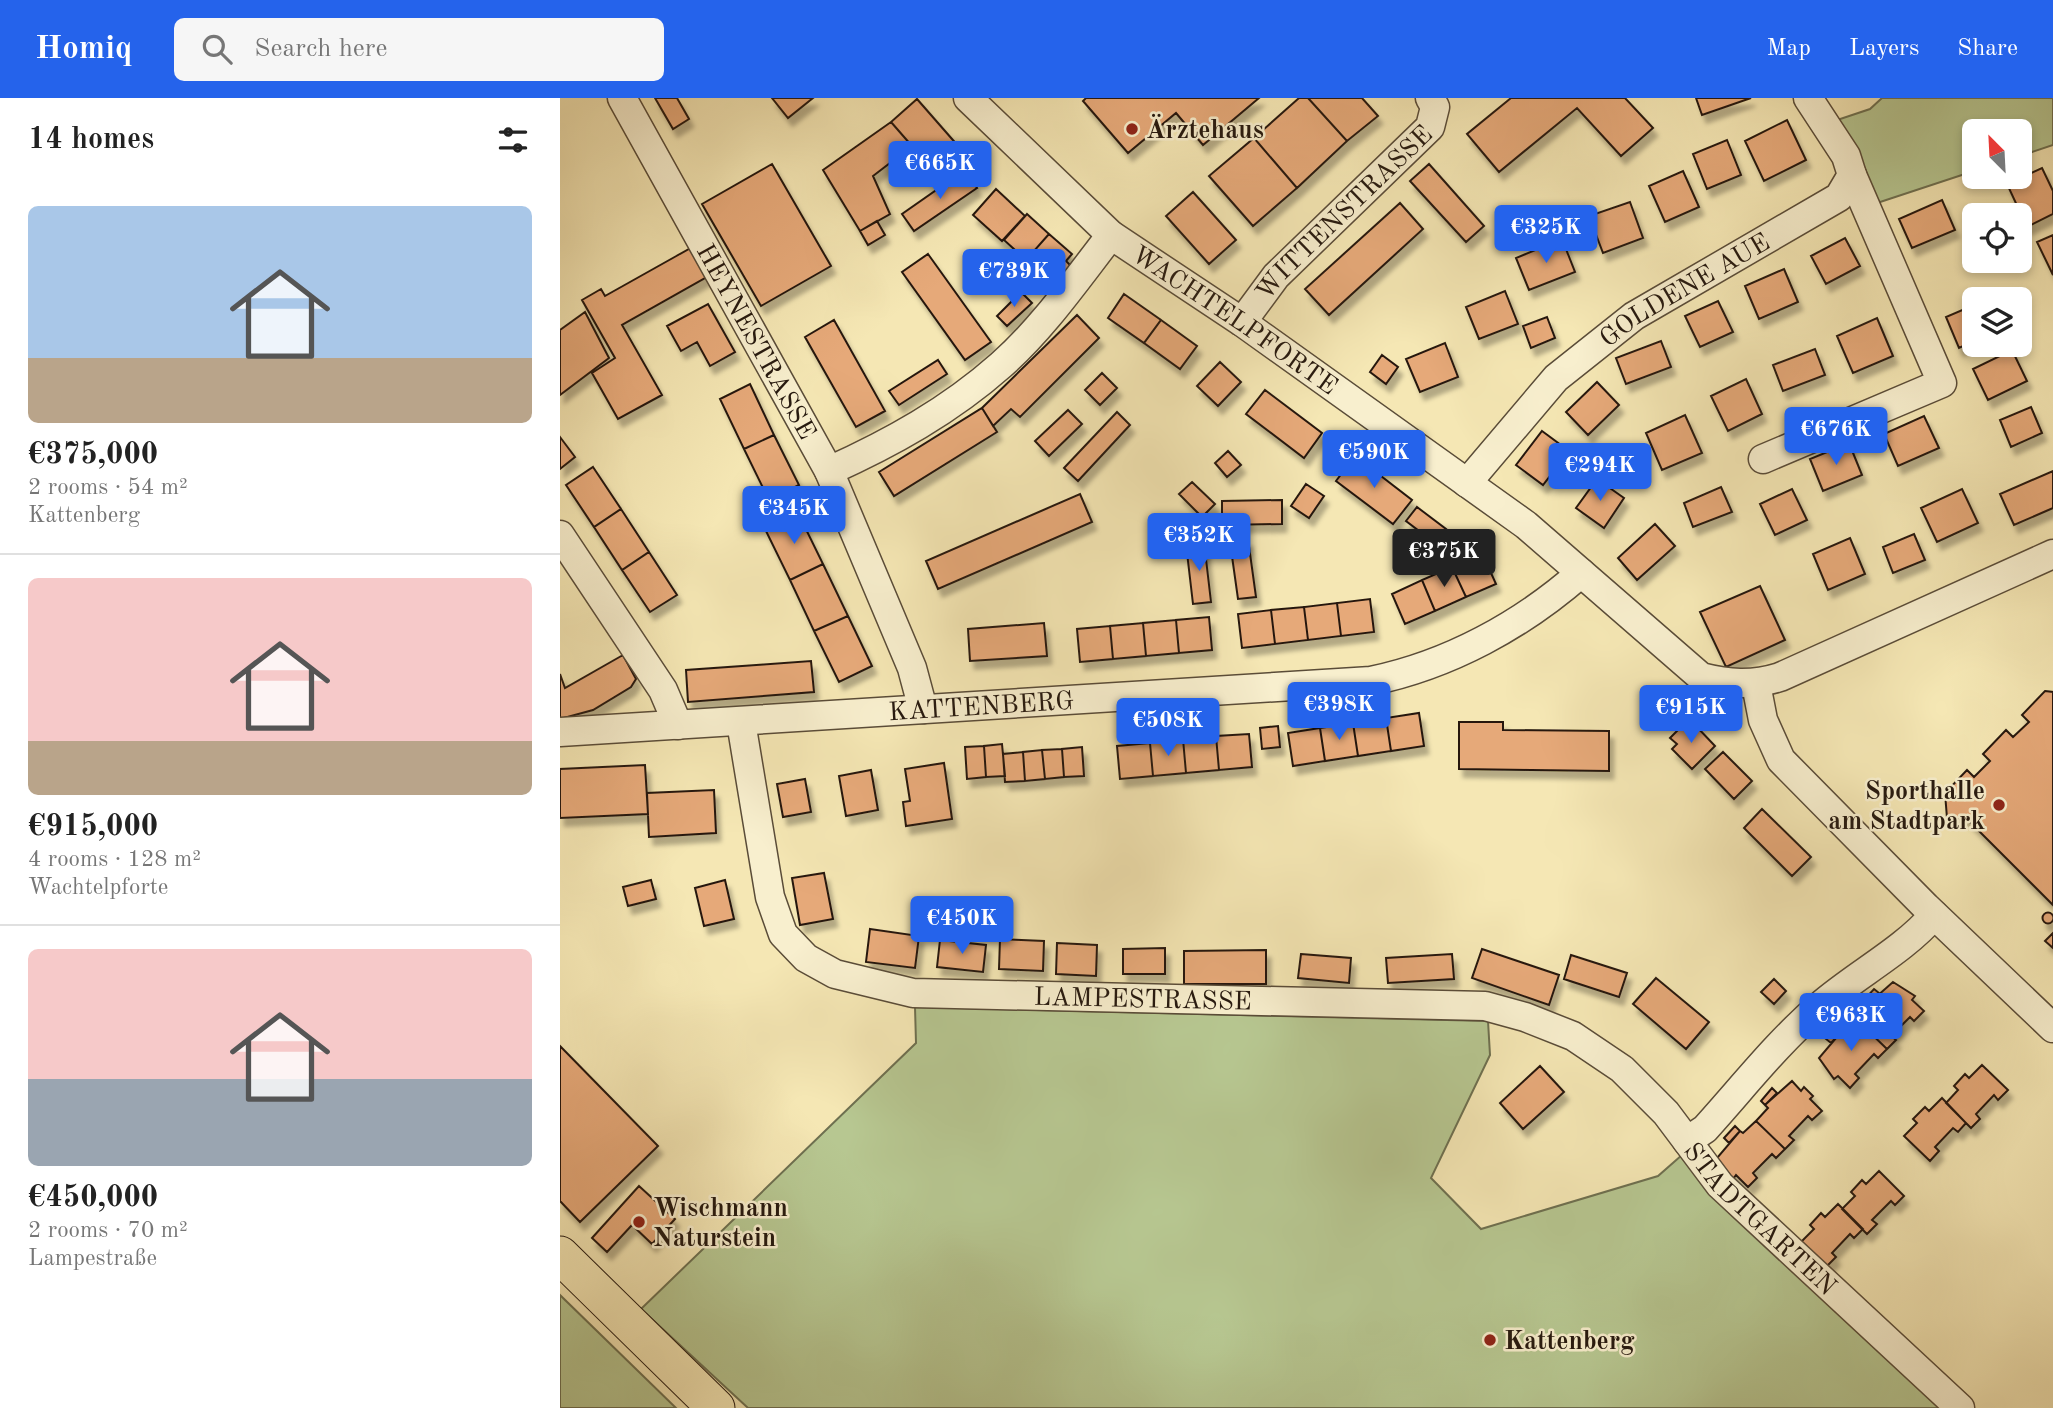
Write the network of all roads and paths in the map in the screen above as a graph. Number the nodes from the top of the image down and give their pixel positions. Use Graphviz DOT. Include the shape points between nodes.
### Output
graph roads {
  1 [pos="622,98"];
  2 [pos="968,98"];
  3 [pos="1430,98"];
  4 [pos="1808,98"];
  5 [pos="1852,176"];
  6 [pos="1111,236"];
  7 [pos="1242,323"];
  8 [pos="1763,459"];
  9 [pos="829,471"];
  10 [pos="1467,483"];
  11 [pos="560,535"];
  12 [pos="2053,554"];
  13 [pos="1581,573"];
  14 [pos="1755,684"];
  15 [pos="923,709"];
  16 [pos="741,722"];
  17 [pos="678,725"];
  18 [pos="560,732"];
  19 [pos="1934,915"];
  20 [pos="2053,1028"];
  21 [pos="1687,1141"];
  22 [pos="560,1255"];
  23 [pos="716,1408"];
  24 [pos="1960,1408"];
  1 -- 9 [label="street, HEYNESTRASSE"];
  2 -- 6 [label="street, WACHTELPFORTE"];
  3 -- 7 [label="street, WITTENSTRASSE" via="1435,107 1430,127 1276,276"];
  4 -- 5 [label="street" via="1846,156"];
  5 -- 8 [label="street" via="1942,383"];
  5 -- 10 [label="street, GOLDENE AUE" via="1839,197 1634,316 1556,378"];
  6 -- 7 [label="street, WACHTELPFORTE"];
  6 -- 9 [label="street" via="1002,365 936,416"];
  7 -- 10 [label="street, WACHTELPFORTE"];
  9 -- 15 [label="street, HEYNESTRASSE" via="912,668"];
  10 -- 13 [label="street, WACHTELPFORTE" via="1527,525"];
  11 -- 17 [label="street" via="663,690"];
  12 -- 14 [label="street" via="1780,677"];
  13 -- 14 [label="street, WACHTELPFORTE" via="1700,677"];
  13 -- 15 [label="street, KATTENBERG" via="1543,604 1449,658 1411,673 1371,681"];
  14 -- 19 [label="street" via="1763,720 1781,760"];
  15 -- 16 [label="street, KATTENBERG"];
  16 -- 17 [label="street, KATTENBERG"];
  16 -- 21 [label="street, LAMPESTRASSE" via="770,897 783,934 806,958 835,974 935,995 1485,1006 1573,1035 1643,1088"];
  17 -- 18 [label="street, KATTENBERG"];
  19 -- 20 [label="street"];
  19 -- 21 [label="street, STADTGARTEN" via="1918,933 1856,976 1799,1024 1706,1129"];
  21 -- 24 [label="street, STADTGARTEN" via="1720,1185"];
  22 -- 23 [label="main road"];
}
